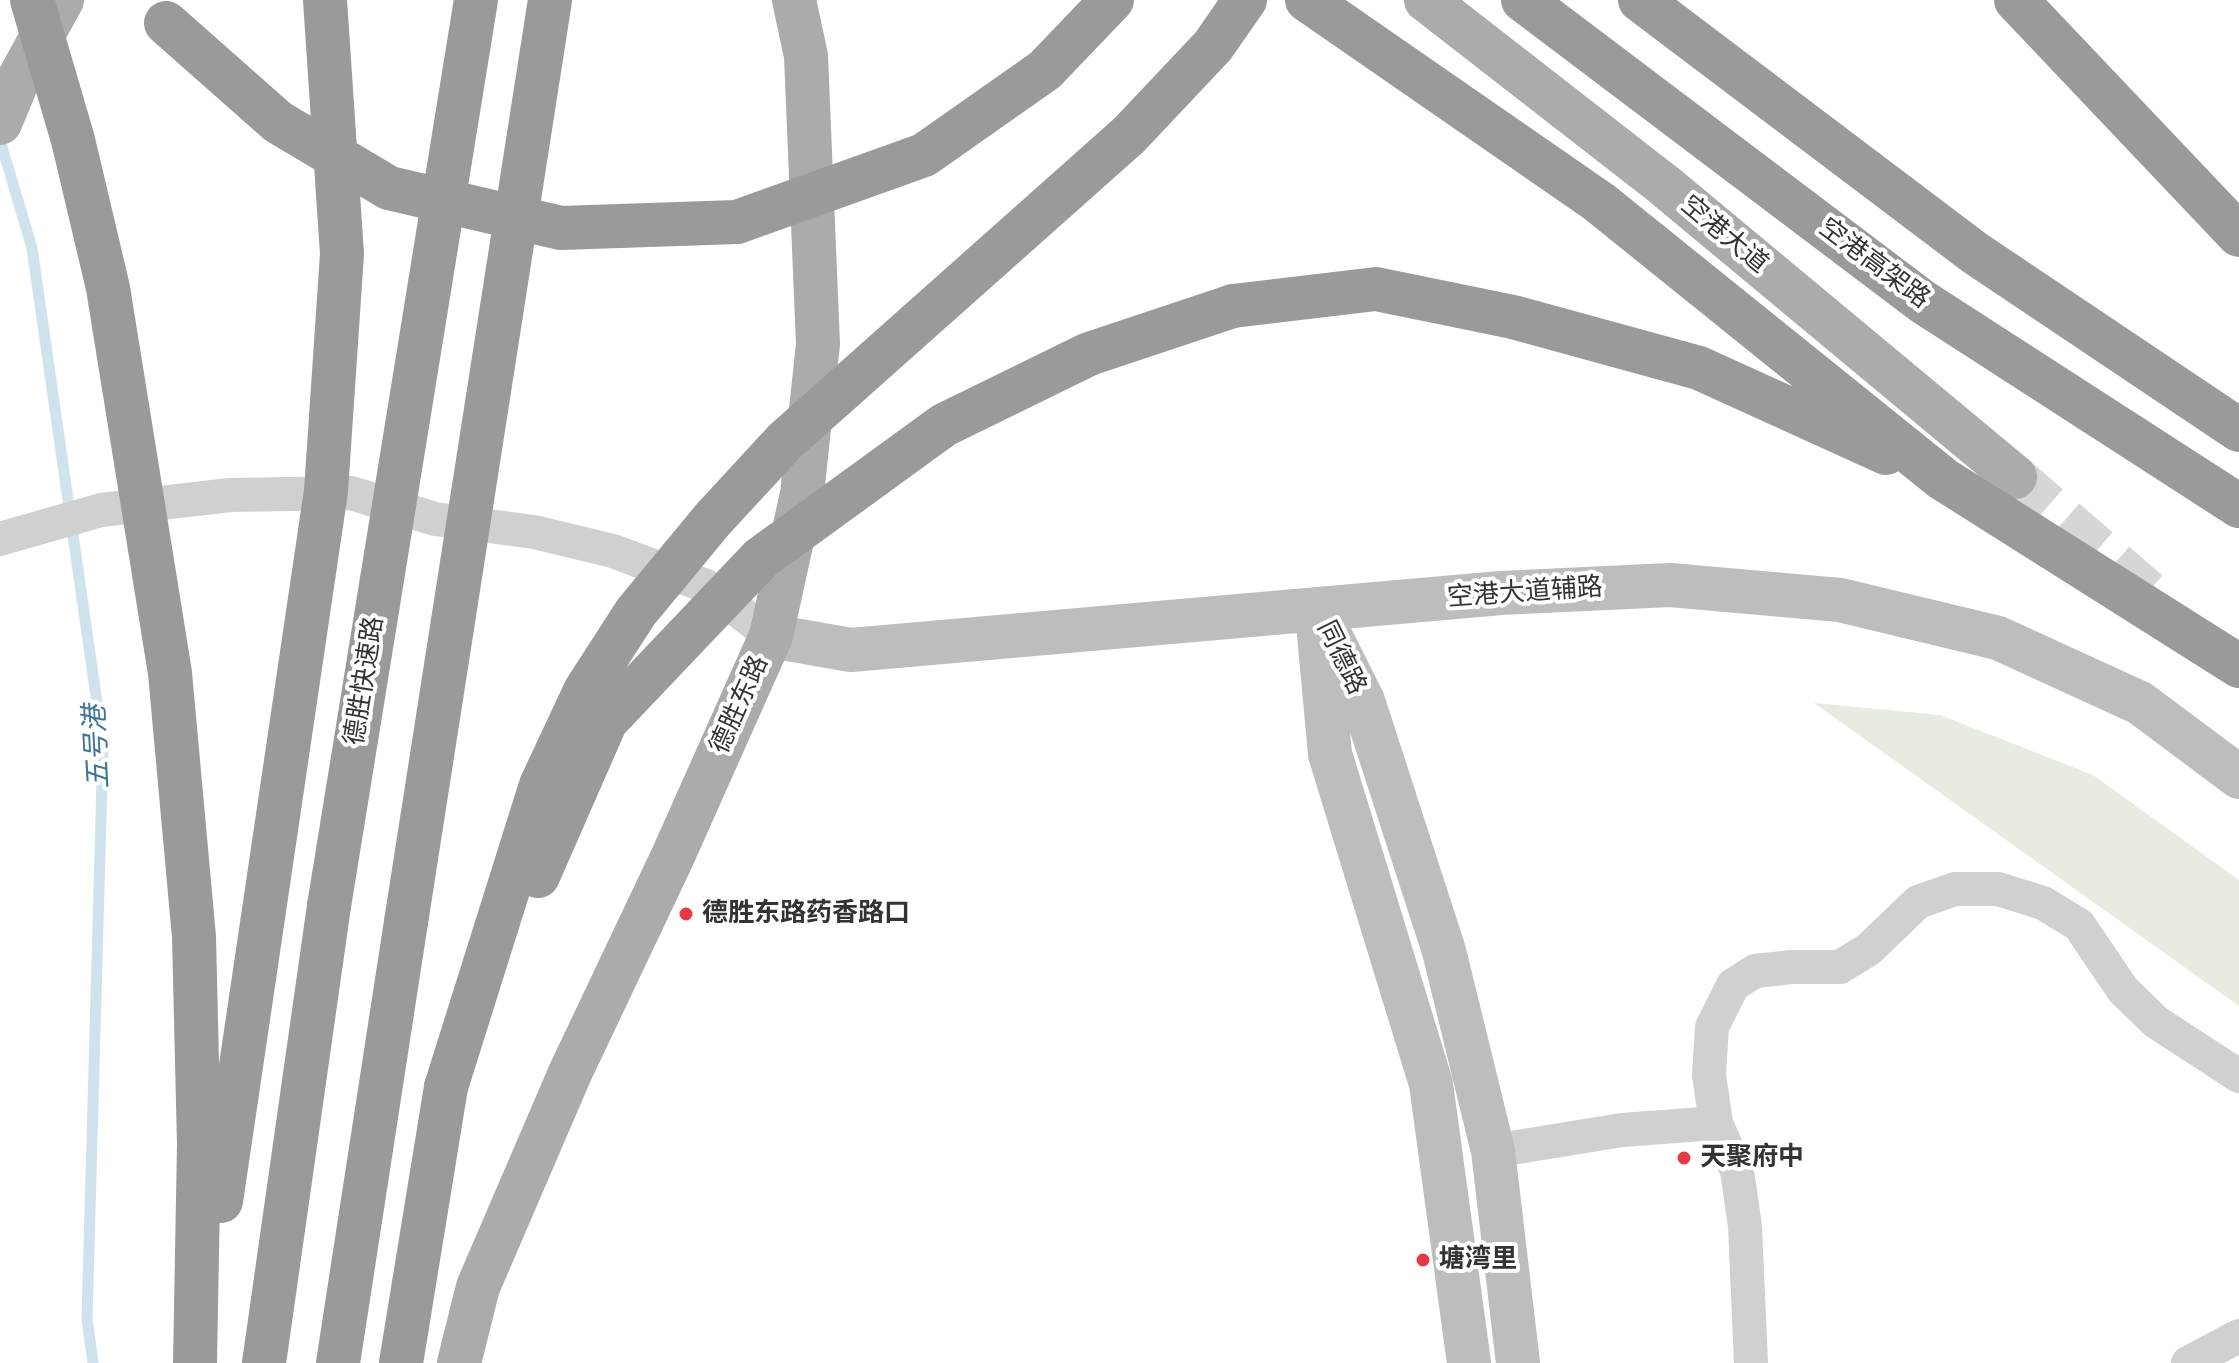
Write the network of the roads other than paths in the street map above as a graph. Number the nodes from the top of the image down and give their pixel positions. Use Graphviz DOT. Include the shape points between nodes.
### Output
graph roads {
  1 [pos="32,0"];
  2 [pos="62,0"];
  3 [pos="148,0"];
  4 [pos="325,0"];
  5 [pos="476,0"];
  6 [pos="550,0"];
  7 [pos="794,0"];
  8 [pos="1112,0"];
  9 [pos="1245,0"];
  10 [pos="1307,0"];
  11 [pos="1426,0"];
  12 [pos="1523,0"];
  13 [pos="1640,0"];
  14 [pos="2016,0"];
  15 [pos="0,123"];
  16 [pos="2239,235"];
  17 [pos="2239,430"];
  18 [pos="2015,477"];
  19 [pos="1943,479"];
  20 [pos="2239,506"];
  21 [pos="0,539"];
  22 [pos="1317,609"];
  23 [pos="771,636"];
  24 [pos="2239,666"];
  25 [pos="2239,777"];
  26 [pos="2239,1076"];
  27 [pos="446,1087"];
  28 [pos="1716,1123"];
  29 [pos="1493,1151"];
  30 [pos="2239,1336"];
  31 [pos="196,1363"];
  32 [pos="264,1363"];
  33 [pos="338,1363"];
  34 [pos="401,1363"];
  35 [pos="459,1363"];
  36 [pos="1469,1363"];
  37 [pos="1518,1363"];
  38 [pos="1751,1363"];
  39 [pos="2188,1363"];
  1 -- 31 [label="highway, bridge" via="108,288 170,673 194,937 199,1144"];
  2 -- 15 [label="main road"];
  3 -- 8 [label="highway, bridge" via="166,23 278,122 389,188 561,228 737,222 924,155 1045,70"];
  4 -- 31 [label="highway, bridge" via="342,254 326,491"];
  5 -- 32 [label="highway, 德胜快速路, bridge" via="329,906"];
  6 -- 33 [label="highway, bridge"];
  7 -- 23 [label="main road, 德胜东路" via="806,56 818,344 802,494"];
  9 -- 27 [label="highway, bridge" via="1213,46 1129,135 785,441 636,612 585,691 541,785"];
  10 -- 19 [label="highway" via="1599,202"];
  11 -- 18 [label="main road, 空港大道" via="1664,185"];
  12 -- 20 [label="highway, 空港高架路" via="1923,302"];
  13 -- 17 [label="highway" via="1975,253"];
  14 -- 16 [label="highway"];
  19 -- 24 [label="highway"];
  19 -- 27 [label="highway, bridge" via="1699,368 1513,317 1376,289 1233,306 1089,354 944,425 761,558 606,721"];
  21 -- 23 [label="street" via="101,510 230,495 351,493 435,519 534,532 613,551 706,586"];
  22 -- 23 [label="street, 空港大道辅路" via="851,650"];
  22 -- 25 [label="street, 空港大道辅路" via="1670,585 1840,600 1998,638 2140,703"];
  22 -- 29 [label="street, 同德路" via="1363,701 1444,951"];
  22 -- 36 [label="street, 同德路" via="1330,754 1431,1084"];
  23 -- 35 [label="main road, 德胜东路" via="478,1287"];
  26 -- 28 [label="street" via="2156,1022 2123,990 2079,925 2043,903 1998,889 1955,889 1918,902 1869,949 1840,967 1755,971 1733,985 1712,1027 1709,1075"];
  27 -- 34 [label="highway"];
  28 -- 29 [label="street" via="1622,1130"];
  28 -- 38 [label="street" via="1737,1171"];
  29 -- 37 [label="street, 同德路"];
  30 -- 39 [label="street"];
}
